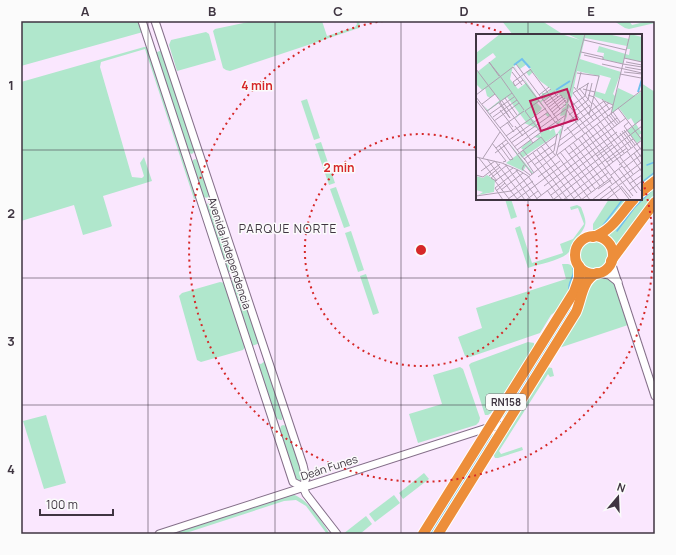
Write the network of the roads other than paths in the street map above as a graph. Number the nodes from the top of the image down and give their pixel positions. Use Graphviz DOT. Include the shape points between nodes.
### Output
graph roads {
  1 [pos="142,21"];
  2 [pos="155,21"];
  3 [pos="159,32"];
  4 [pos="146,36"];
  5 [pos="163,44"];
  6 [pos="151,48"];
  7 [pos="655,181"];
  8 [pos="642,191"];
  9 [pos="633,200"];
  10 [pos="655,202"];
  11 [pos="593,236"];
  12 [pos="613,259"];
  13 [pos="578,266"];
  14 [pos="598,273"];
  15 [pos="618,282"];
  16 [pos="655,396"];
  17 [pos="507,425"];
  18 [pos="490,427"];
  19 [pos="303,487"];
  20 [pos="159,534"];
  21 [pos="337,534"];
  22 [pos="423,534"];
  23 [pos="438,534"];
  1 -- 4 [label="main road, Avenida Independencia"];
  2 -- 3 [label="main road, Avenida Independencia"];
  3 -- 4 [label="main road" via="152,31"];
  3 -- 5 [label="main road, Avenida Independencia"];
  4 -- 6 [label="main road, Avenida Independencia"];
  5 -- 6 [label="main road" via="157,49"];
  5 -- 19 [label="main road, Avenida Independencia" via="303,465 306,478"];
  6 -- 19 [label="main road, Avenida Independencia" via="293,482"];
  7 -- 8 [label="highway"];
  9 -- 11 [label="highway, RN158" via="614,224"];
  10 -- 12 [label="highway, RN158"];
  11 -- 12 [label="highway" via="607,242"];
  11 -- 13 [label="highway, RN158" via="582,241 576,248"];
  12 -- 14 [label="highway, RN158" via="607,268"];
  12 -- 15 [label="main road"];
  13 -- 14 [label="highway" via="585,272"];
  13 -- 18 [label="highway, RN158" via="579,278 574,292"];
  14 -- 15 [label="main road" via="609,275"];
  14 -- 17 [label="highway, RN158" via="586,282 576,312"];
  15 -- 16 [label="main road"];
  17 -- 18 [label="main road, Deán Funes"];
  17 -- 23 [label="highway, RN158"];
  18 -- 19 [label="main road, Deán Funes"];
  18 -- 22 [label="highway, RN158"];
  19 -- 20 [label="main road, Deán Funes"];
  19 -- 21 [label="main road, Avenida Independencia"];
}
